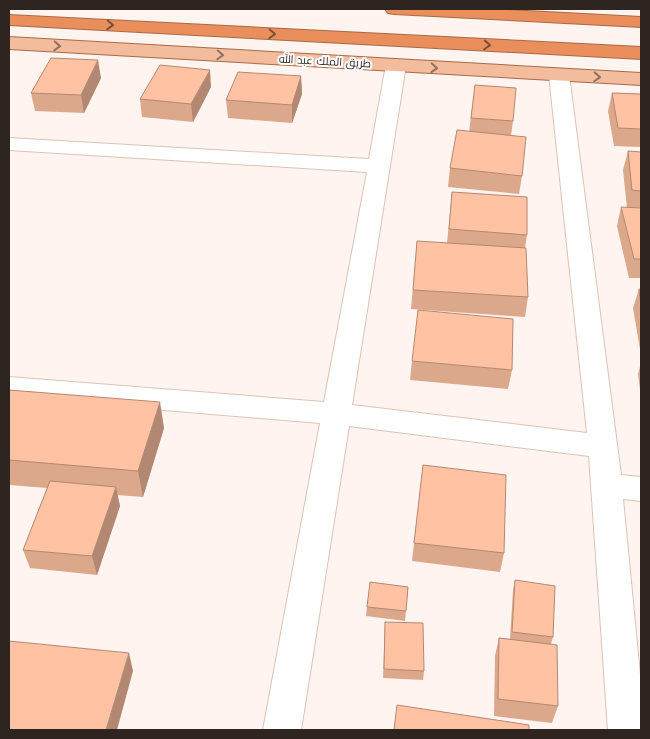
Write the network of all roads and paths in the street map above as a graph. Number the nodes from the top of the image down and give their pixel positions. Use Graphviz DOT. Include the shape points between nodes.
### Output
graph roads {
  1 [pos="394,9"];
  2 [pos="553,17"];
  3 [pos="641,17"];
  4 [pos="9,20"];
  5 [pos="641,22"];
  6 [pos="9,43"];
  7 [pos="641,53"];
  8 [pos="641,57"];
  9 [pos="556,62"];
  10 [pos="396,66"];
  11 [pos="641,79"];
  12 [pos="9,144"];
  13 [pos="380,166"];
  14 [pos="9,387"];
  15 [pos="337,414"];
  16 [pos="603,446"];
  17 [pos="606,485"];
  18 [pos="641,488"];
  19 [pos="282,730"];
  20 [pos="626,730"];
  1 -- 2 [label="highway"];
  2 -- 3 [label="main road"];
  2 -- 5 [label="highway"];
  4 -- 9 [label="highway, طريق الملك عبد الله, one-way"];
  6 -- 10 [label="main road, طريق الملك عبد الله, one-way"];
  7 -- 9 [label="highway, طريق الملك عبد الله"];
  8 -- 9 [label="highway"];
  10 -- 9 [label="main road, طريق الملك عبد الله, one-way"];
  9 -- 11 [label="main road, طريق الملك عبد الله, one-way"];
  9 -- 16 [label="street"];
  10 -- 13 [label="street"];
  12 -- 13 [label="street"];
  13 -- 15 [label="street"];
  14 -- 15 [label="street"];
  15 -- 16 [label="street"];
  15 -- 19 [label="street"];
  16 -- 17 [label="street"];
  17 -- 18 [label="street"];
  17 -- 20 [label="street"];
}
